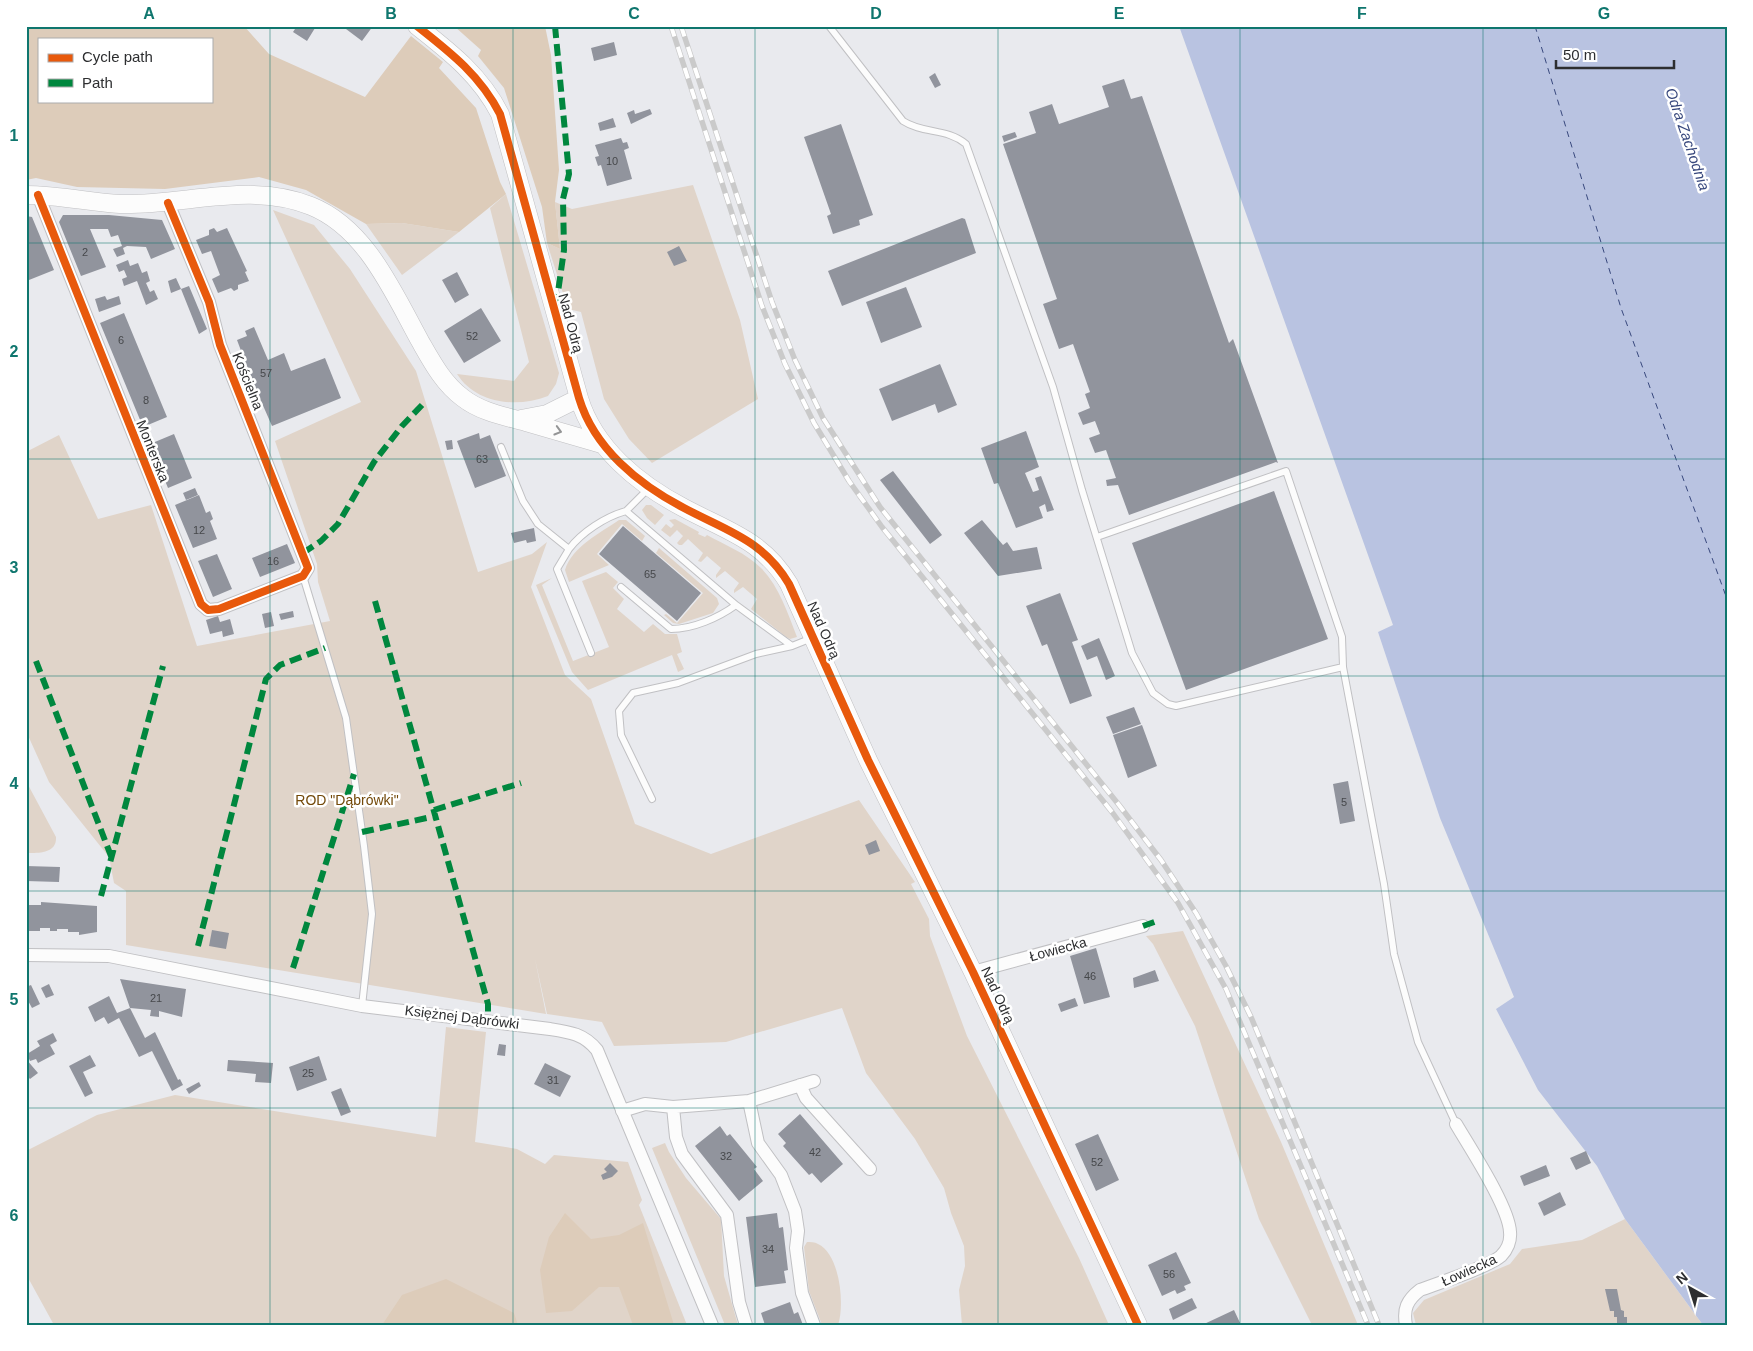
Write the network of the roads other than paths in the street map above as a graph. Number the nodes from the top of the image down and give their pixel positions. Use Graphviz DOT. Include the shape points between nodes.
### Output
graph roads {
  1 [pos="417,26"];
  2 [pos="829,26"];
  3 [pos="32,195"];
  4 [pos="168,203"];
  5 [pos="579,398"];
  6 [pos="514,419"];
  7 [pos="602,444"];
  8 [pos="501,447"];
  9 [pos="650,486"];
  10 [pos="626,511"];
  11 [pos="1097,537"];
  12 [pos="568,549"];
  13 [pos="305,572"];
  14 [pos="621,586"];
  15 [pos="736,605"];
  16 [pos="814,637"];
  17 [pos="792,646"];
  18 [pos="591,653"];
  19 [pos="1344,668"];
  20 [pos="652,799"];
  21 [pos="1143,926"];
  22 [pos="26,955"];
  23 [pos="973,972"];
  24 [pos="362,1006"];
  25 [pos="814,1081"];
  26 [pos="800,1085"];
  27 [pos="749,1101"];
  28 [pos="672,1107"];
  29 [pos="622,1111"];
  30 [pos="1456,1124"];
  31 [pos="870,1169"];
  32 [pos="712,1325"];
  33 [pos="746,1325"];
  34 [pos="814,1325"];
  35 [pos="1138,1325"];
  36 [pos="1406,1325"];
  1 -- 5 [label="street, Nad Odrą" via="462,62 490,94 500,114"];
  2 -- 11 [label="lane" via="903,121 920,130 958,137 966,144 1053,386"];
  3 -- 4 [label="street" via="119,204"];
  3 -- 13 [label="street, Monterska" via="201,604 208,610 219,609"];
  4 -- 6 [label="street" via="239,195 272,196 294,199 328,214 344,225 370,255 448,384 473,405"];
  4 -- 13 [label="street, Kościelna" via="209,302 220,345"];
  5 -- 6 [label="street" via="541,416"];
  5 -- 7 [label="street, Nad Odrą" via="591,429"];
  6 -- 7 [label="street, one-way"];
  7 -- 9 [label="street, Nad Odrą"];
  8 -- 12 [label="lane" via="523,501 538,524"];
  9 -- 10 [label="lane"];
  9 -- 16 [label="street, Nad Odrą" via="683,508 750,541 766,553 789,584"];
  10 -- 12 [label="lane" via="614,515"];
  10 -- 15 [label="lane"];
  11 -- 19 [label="lane" via="1132,653 1153,693 1168,704 1176,706"];
  11 -- 19 [label="lane" via="1286,471 1342,637"];
  12 -- 18 [label="lane" via="559,564 558,575"];
  13 -- 24 [label="lane" via="346,718 364,846 372,914"];
  14 -- 15 [label="lane" via="671,628 678,629 720,616"];
  15 -- 17 [label="lane"];
  16 -- 17 [label="lane"];
  16 -- 23 [label="street, Nad Odrą" via="868,760"];
  17 -- 20 [label="lane" via="756,654 678,683 633,693 619,711 621,735"];
  19 -- 30 [label="lane" via="1394,954 1418,1042"];
  21 -- 23 [label="street, Łowiecka"];
  22 -- 24 [label="street, Księżnej Dąbrówki" via="109,956"];
  23 -- 35 [label="street, Nad Odrą"];
  24 -- 29 [label="street, Księżnej Dąbrówki" via="579,1034 597,1050"];
  25 -- 26 [label="street"];
  26 -- 27 [label="street"];
  26 -- 31 [label="street" via="806,1098"];
  27 -- 28 [label="street"];
  27 -- 34 [label="street" via="758,1143 781,1175 795,1211 802,1293"];
  28 -- 29 [label="street" via="645,1104"];
  28 -- 33 [label="street" via="682,1154 727,1215 739,1302"];
  29 -- 32 [label="street, Księżnej Dąbrówki"];
  30 -- 36 [label="street, Łowiecka" via="1506,1217 1511,1235 1509,1244 1499,1257 1413,1296 1407,1303"];
}
